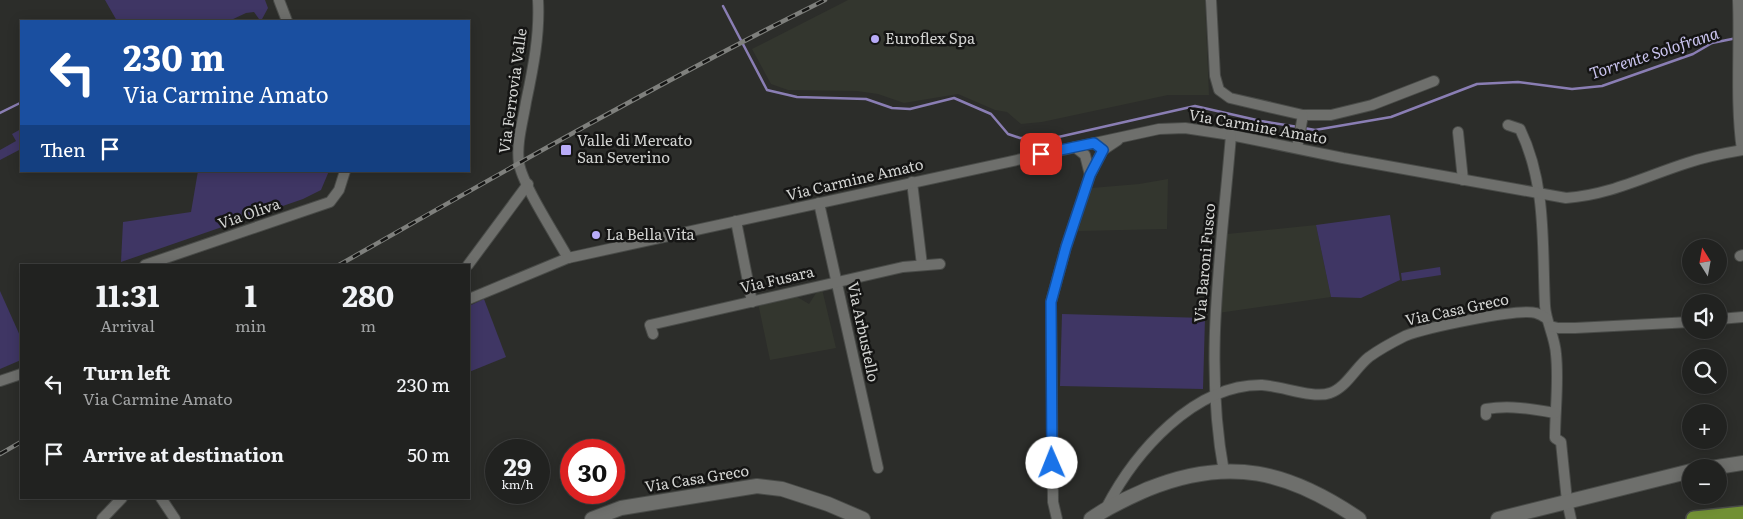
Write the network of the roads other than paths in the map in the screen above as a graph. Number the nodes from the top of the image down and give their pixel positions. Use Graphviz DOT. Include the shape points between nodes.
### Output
graph roads {
  1 [pos="278,0"];
  2 [pos="538,0"];
  3 [pos="1211,0"];
  4 [pos="1738,0"];
  5 [pos="287,20"];
  6 [pos="1434,81"];
  7 [pos="1303,117"];
  8 [pos="1508,125"];
  9 [pos="1741,128"];
  10 [pos="1458,132"];
  11 [pos="1231,135"];
  12 [pos="1124,136"];
  13 [pos="1094,143"];
  14 [pos="1075,147"];
  15 [pos="1297,148"];
  16 [pos="1103,150"];
  17 [pos="1742,150"];
  18 [pos="1085,156"];
  19 [pos="345,172"];
  20 [pos="1090,175"];
  21 [pos="1463,180"];
  22 [pos="912,182"];
  23 [pos="528,184"];
  24 [pos="1540,195"];
  25 [pos="819,203"];
  26 [pos="736,221"];
  27 [pos="568,258"];
  28 [pos="148,264"];
  29 [pos="469,264"];
  30 [pos="940,264"];
  31 [pos="922,265"];
  32 [pos="837,282"];
  33 [pos="470,299"];
  34 [pos="752,302"];
  35 [pos="1743,317"];
  36 [pos="1727,319"];
  37 [pos="1548,322"];
  38 [pos="1682,322"];
  39 [pos="652,334"];
  40 [pos="20,374"];
  41 [pos="0,381"];
  42 [pos="1215,394"];
  43 [pos="1555,413"];
  44 [pos="1486,415"];
  45 [pos="1743,462"];
  46 [pos="1727,465"];
  47 [pos="878,468"];
  48 [pos="1224,472"];
  49 [pos="1682,473"];
  50 [pos="121,499"];
  51 [pos="162,499"];
  52 [pos="1567,501"];
  53 [pos="1053,502"];
  54 [pos="1106,508"];
  55 [pos="1743,514"];
  56 [pos="102,519"];
  57 [pos="175,519"];
  58 [pos="592,519"];
  59 [pos="863,519"];
  60 [pos="1049,519"];
  61 [pos="1057,519"];
  62 [pos="1091,519"];
  63 [pos="1360,519"];
  64 [pos="1498,519"];
  65 [pos="1572,519"];
  66 [pos="1694,519"];
  1 -- 5 [label="street"];
  2 -- 23 [label="street, Via Ferrovia Valle" via="532,73 519,145 519,163"];
  3 -- 7 [label="street" via="1215,76 1219,90 1230,98"];
  4 -- 9 [label="street"];
  6 -- 7 [label="street" via="1372,105 1331,115"];
  7 -- 15 [label="street"];
  8 -- 24 [label="street" via="1520,129 1526,141"];
  9 -- 17 [label="street"];
  10 -- 21 [label="street"];
  11 -- 12 [label="street, Via Carmine Amato" via="1185,128"];
  11 -- 15 [label="street, Via Carmine Amato"];
  11 -- 42 [label="street, Via Baroni Fusco" via="1216,290"];
  12 -- 13 [label="street, Via Carmine Amato"];
  12 -- 16 [label="street"];
  13 -- 14 [label="street, Via Carmine Amato"];
  13 -- 16 [label="street"];
  13 -- 18 [label="street"];
  14 -- 18 [label="street"];
  14 -- 22 [label="street, Via Carmine Amato"];
  15 -- 21 [label="street, Via Carmine Amato"];
  16 -- 20 [label="street"];
  17 -- 24 [label="street, Via Carmine Amato" via="1688,162 1599,194 1566,198"];
  18 -- 20 [label="street"];
  19 -- 28 [label="street, Via Oliva" via="339,190 330,202"];
  20 -- 53 [label="street" via="1051,302"];
  21 -- 24 [label="street, Via Carmine Amato"];
  22 -- 25 [label="street, Via Carmine Amato"];
  22 -- 31 [label="street"];
  23 -- 27 [label="street, Via Ferrovia Valle"];
  23 -- 29 [label="street"];
  24 -- 37 [label="street"];
  25 -- 26 [label="street, Via Carmine Amato"];
  25 -- 32 [label="street, Via Arbustello"];
  26 -- 27 [label="street, Via Carmine Amato"];
  26 -- 34 [label="street"];
  27 -- 33 [label="street, Via Carmine Amato"];
  30 -- 31 [label="street, Via Fusara"];
  31 -- 32 [label="street, Via Fusara"];
  32 -- 34 [label="street, Via Fusara"];
  32 -- 47 [label="street, Via Arbustello"];
  34 -- 39 [label="street, Via Fusara" via="650,325"];
  35 -- 36 [label="street"];
  37 -- 38 [label="street, Via Casa Greco" via="1558,328"];
  37 -- 42 [label="street, Via Casa Greco" via="1535,312 1514,313 1421,331 1369,358 1330,393 1258,385 1237,386"];
  37 -- 43 [label="street" via="1558,366"];
  40 -- 41 [label="street"];
  42 -- 48 [label="street, Via Baroni Fusco"];
  42 -- 54 [label="street" via="1191,408 1141,456"];
  43 -- 44 [label="street" via="1498,407 1486,409"];
  43 -- 52 [label="street" via="1555,438 1561,442"];
  45 -- 46 [label="main road"];
  48 -- 54 [label="main road" via="1190,474 1173,479"];
  48 -- 63 [label="main road" via="1274,476 1315,492"];
  49 -- 52 [label="main road"];
  50 -- 56 [label="street"];
  51 -- 57 [label="street"];
  52 -- 64 [label="main road"];
  52 -- 65 [label="street"];
  53 -- 60 [label="street"];
  53 -- 61 [label="street"];
  54 -- 62 [label="main road"];
  55 -- 66 [label="highway"];
  58 -- 59 [label="main road, Via Casa Greco" via="621,508 757,486 782,489"];
}
